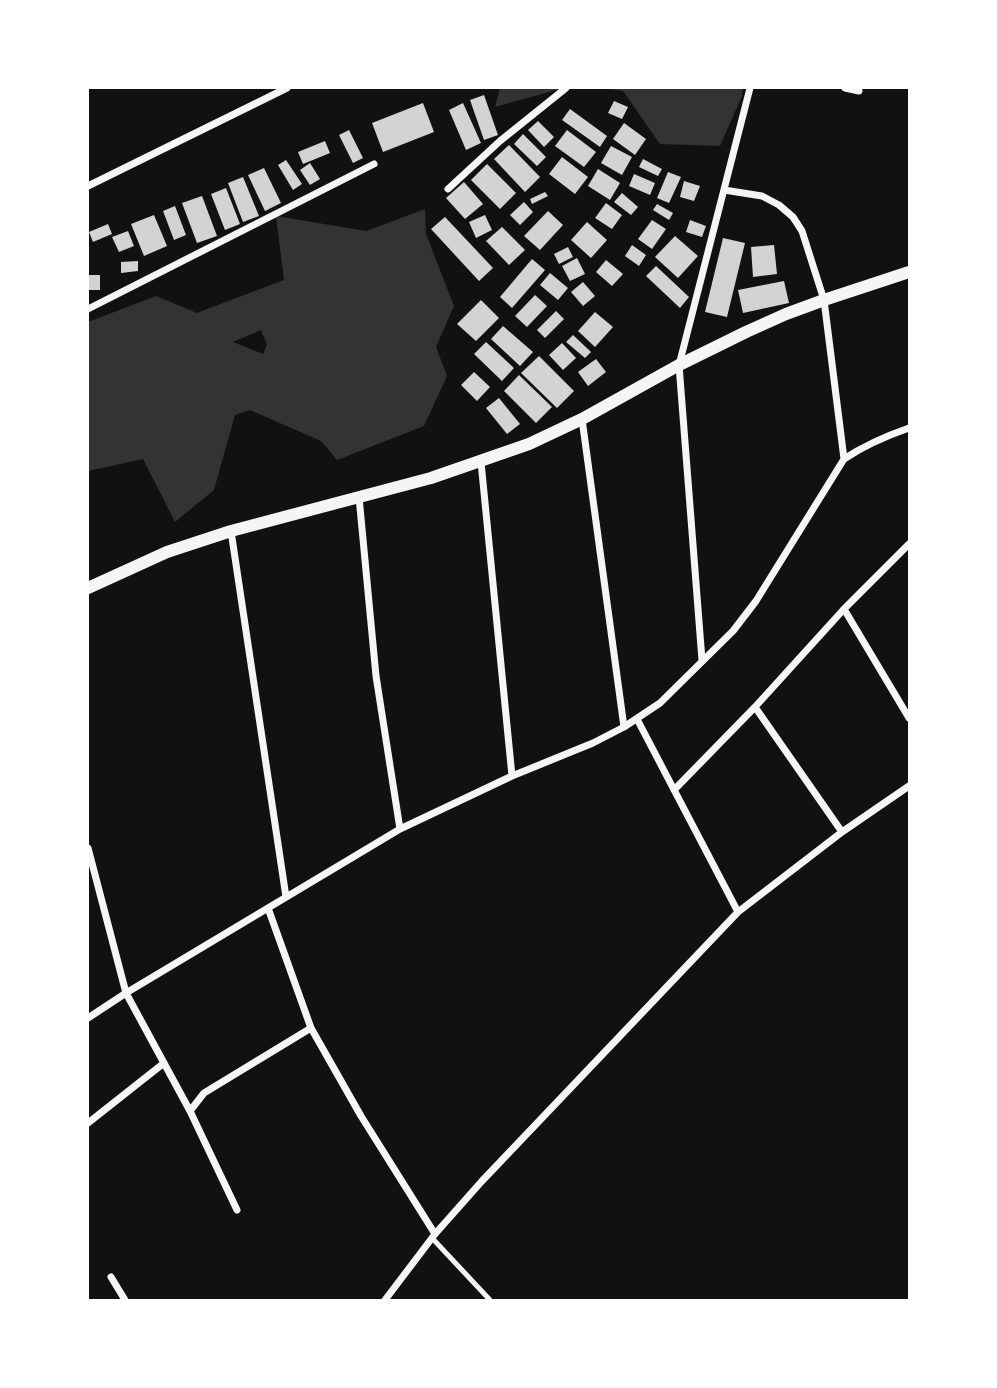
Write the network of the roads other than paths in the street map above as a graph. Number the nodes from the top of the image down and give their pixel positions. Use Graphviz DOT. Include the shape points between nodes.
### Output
graph roads {
  1 [pos="287,88"];
  2 [pos="566,88"];
  3 [pos="750,88"];
  4 [pos="845,88"];
  5 [pos="859,91"];
  6 [pos="374,164"];
  7 [pos="88,186"];
  8 [pos="448,189"];
  9 [pos="724,190"];
  10 [pos="909,272"];
  11 [pos="824,300"];
  12 [pos="88,309"];
  13 [pos="679,365"];
  14 [pos="582,419"];
  15 [pos="909,428"];
  16 [pos="844,459"];
  17 [pos="481,462"];
  18 [pos="359,497"];
  19 [pos="231,531"];
  20 [pos="909,544"];
  21 [pos="88,588"];
  22 [pos="844,609"];
  23 [pos="702,660"];
  24 [pos="755,707"];
  25 [pos="909,718"];
  26 [pos="636,719"];
  27 [pos="624,727"];
  28 [pos="512,776"];
  29 [pos="909,786"];
  30 [pos="674,790"];
  31 [pos="400,829"];
  32 [pos="842,832"];
  33 [pos="88,848"];
  34 [pos="286,897"];
  35 [pos="268,908"];
  36 [pos="738,912"];
  37 [pos="126,993"];
  38 [pos="88,1018"];
  39 [pos="311,1027"];
  40 [pos="164,1063"];
  41 [pos="190,1111"];
  42 [pos="88,1123"];
  43 [pos="237,1210"];
  44 [pos="433,1236"];
  45 [pos="111,1277"];
  46 [pos="125,1300"];
  47 [pos="385,1300"];
  48 [pos="490,1300"];
  1 -- 7 [label="street"];
  2 -- 8 [label="street"];
  3 -- 9 [label="street"];
  4 -- 5 [label="street"];
  6 -- 12 [label="street"];
  9 -- 11 [label="street" via="762,196 793,217"];
  9 -- 13 [label="street"];
  10 -- 11 [label="street"];
  11 -- 13 [label="street"];
  11 -- 16 [label="street"];
  13 -- 14 [label="street"];
  13 -- 23 [label="street"];
  14 -- 17 [label="street"];
  14 -- 27 [label="street"];
  15 -- 16 [label="street"];
  16 -- 23 [label="street" via="756,601"];
  17 -- 18 [label="street"];
  17 -- 28 [label="street"];
  18 -- 19 [label="street"];
  18 -- 31 [label="street" via="376,676"];
  19 -- 21 [label="street" via="167,552"];
  19 -- 34 [label="street"];
  20 -- 22 [label="street"];
  22 -- 24 [label="street"];
  22 -- 25 [label="street"];
  23 -- 26 [label="street" via="660,703"];
  24 -- 30 [label="street"];
  24 -- 32 [label="street"];
  26 -- 27 [label="street"];
  26 -- 30 [label="street"];
  27 -- 28 [label="street"];
  28 -- 31 [label="street"];
  29 -- 32 [label="street"];
  30 -- 36 [label="street"];
  31 -- 34 [label="street"];
  32 -- 36 [label="street"];
  33 -- 37 [label="street"];
  34 -- 35 [label="street"];
  35 -- 37 [label="street"];
  35 -- 39 [label="street"];
  36 -- 44 [label="street"];
  37 -- 38 [label="street"];
  37 -- 40 [label="street"];
  39 -- 41 [label="street" via="204,1093"];
  39 -- 44 [label="street"];
  40 -- 41 [label="street"];
  40 -- 42 [label="street"];
  41 -- 43 [label="street"];
  44 -- 47 [label="street"];
  44 -- 48 [label="lane"];
  45 -- 46 [label="street"];
}
